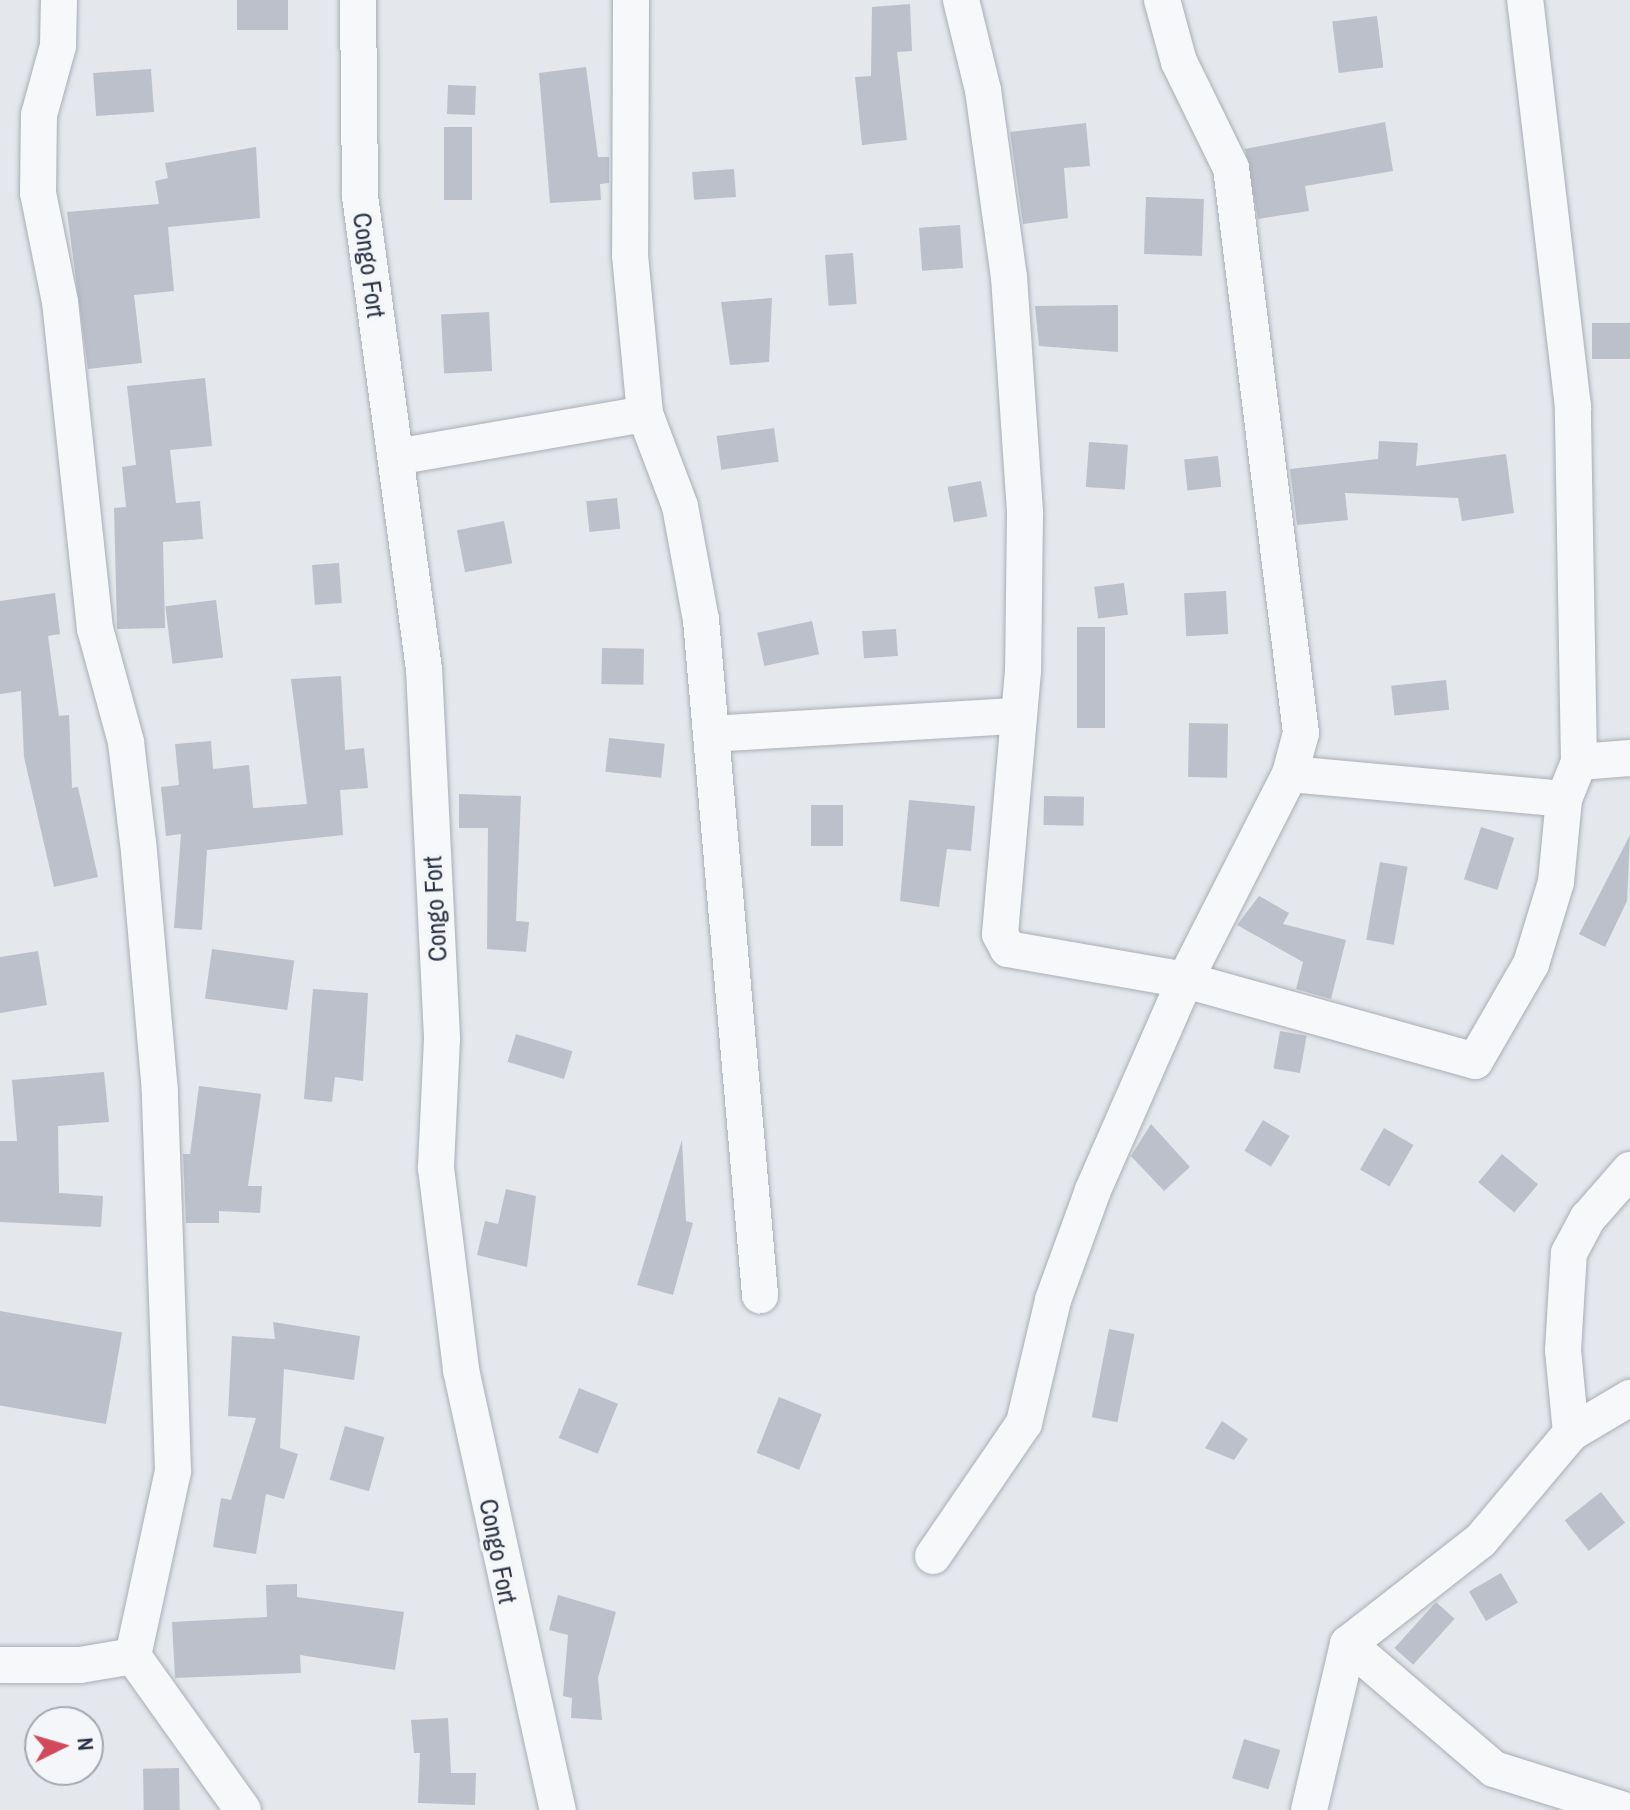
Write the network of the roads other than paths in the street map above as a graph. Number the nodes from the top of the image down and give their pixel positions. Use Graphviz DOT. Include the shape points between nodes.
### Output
graph roads {
  1 [pos="59,0"];
  2 [pos="358,0"];
  3 [pos="631,0"];
  4 [pos="961,0"];
  5 [pos="1162,0"];
  6 [pos="1525,0"];
  7 [pos="645,414"];
  8 [pos="396,457"];
  9 [pos="1016,716"];
  10 [pos="711,734"];
  11 [pos="1630,758"];
  12 [pos="1579,762"];
  13 [pos="1290,774"];
  14 [pos="1564,799"];
  15 [pos="1185,980"];
  16 [pos="1630,1170"];
  17 [pos="760,1295"];
  18 [pos="1630,1398"];
  19 [pos="1571,1433"];
  20 [pos="933,1556"];
  21 [pos="1348,1644"];
  22 [pos="133,1656"];
  23 [pos="0,1665"];
  24 [pos="243,1810"];
  25 [pos="558,1810"];
  26 [pos="1309,1810"];
  27 [pos="1624,1810"];
  1 -- 22 [label="street" via="58,46 39,115 38,193 60,302 95,629 126,742 160,1092 173,1471"];
  2 -- 8 [label="street, Congo Fort" via="360,196"];
  3 -- 7 [label="street" via="630,255"];
  4 -- 9 [label="street" via="983,90 1012,321 1025,514 1026,625"];
  5 -- 13 [label="street" via="1179,62 1231,168 1302,723"];
  6 -- 12 [label="street" via="1573,407"];
  7 -- 8 [label="street"];
  7 -- 10 [label="street" via="680,506 701,620"];
  8 -- 25 [label="street, Congo Fort" via="424,669 442,1039 436,1168 461,1370"];
  9 -- 10 [label="street"];
  9 -- 15 [label="street" via="1000,934 1008,949"];
  10 -- 17 [label="street"];
  11 -- 12 [label="street"];
  12 -- 14 [label="street"];
  13 -- 14 [label="street"];
  13 -- 15 [label="street"];
  14 -- 15 [label="street" via="1556,882 1531,964 1475,1061"];
  15 -- 20 [label="street" via="1093,1190 1053,1300 1024,1423"];
  16 -- 19 [label="street" via="1588,1218 1569,1253 1563,1350"];
  18 -- 19 [label="street"];
  19 -- 21 [label="street" via="1481,1540"];
  21 -- 26 [label="street"];
  21 -- 27 [label="street" via="1494,1769"];
  22 -- 23 [label="street" via="80,1665"];
  22 -- 24 [label="street"];
}
